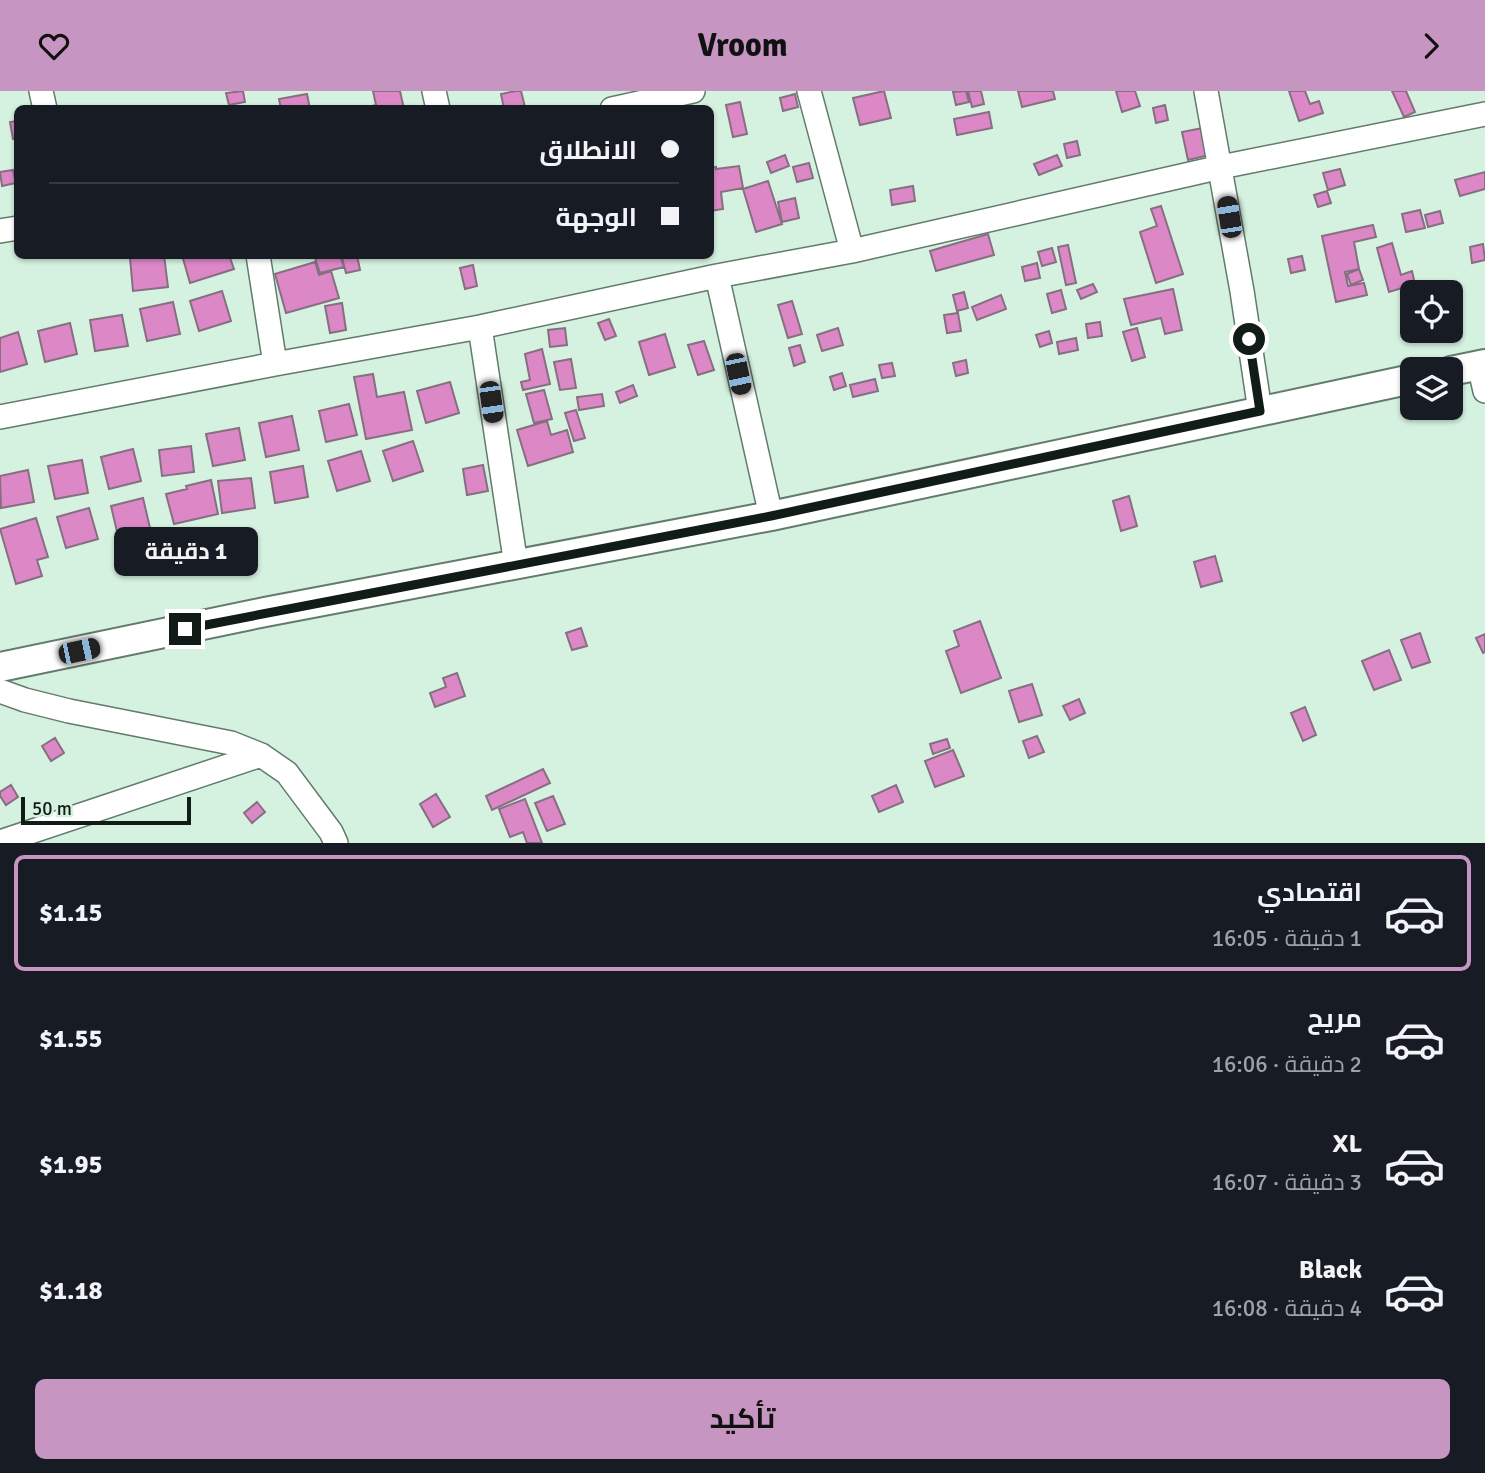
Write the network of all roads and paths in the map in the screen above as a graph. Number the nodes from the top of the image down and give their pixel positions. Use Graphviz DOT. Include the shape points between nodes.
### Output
graph roads {
  1 [pos="694,91"];
  2 [pos="809,91"];
  3 [pos="1206,91"];
  4 [pos="630,105"];
  5 [pos="1485,114"];
  6 [pos="1221,167"];
  7 [pos="852,251"];
  8 [pos="259,259"];
  9 [pos="717,276"];
  10 [pos="480,327"];
  11 [pos="275,364"];
  12 [pos="1463,372"];
  13 [pos="1483,373"];
  14 [pos="1400,382"];
  15 [pos="1260,411"];
  16 [pos="0,417"];
  17 [pos="771,516"];
  18 [pos="516,565"];
  19 [pos="0,667"];
  20 [pos="0,691"];
  21 [pos="261,755"];
  22 [pos="0,842"];
  23 [pos="333,842"];
  1 -- 4 [label="street"];
  2 -- 7 [label="street"];
  3 -- 6 [label="street"];
  5 -- 6 [label="street"];
  6 -- 7 [label="street"];
  6 -- 15 [label="street"];
  7 -- 9 [label="street"];
  8 -- 11 [label="street"];
  9 -- 10 [label="street"];
  9 -- 17 [label="street"];
  10 -- 11 [label="street"];
  10 -- 18 [label="street"];
  11 -- 16 [label="street"];
  12 -- 13 [label="street"];
  14 -- 15 [label="street"];
  15 -- 17 [label="street"];
  17 -- 18 [label="street"];
  18 -- 19 [label="street"];
  20 -- 21 [label="street" via="25,701 230,743"];
  21 -- 22 [label="street"];
  21 -- 23 [label="street" via="287,773"];
}
